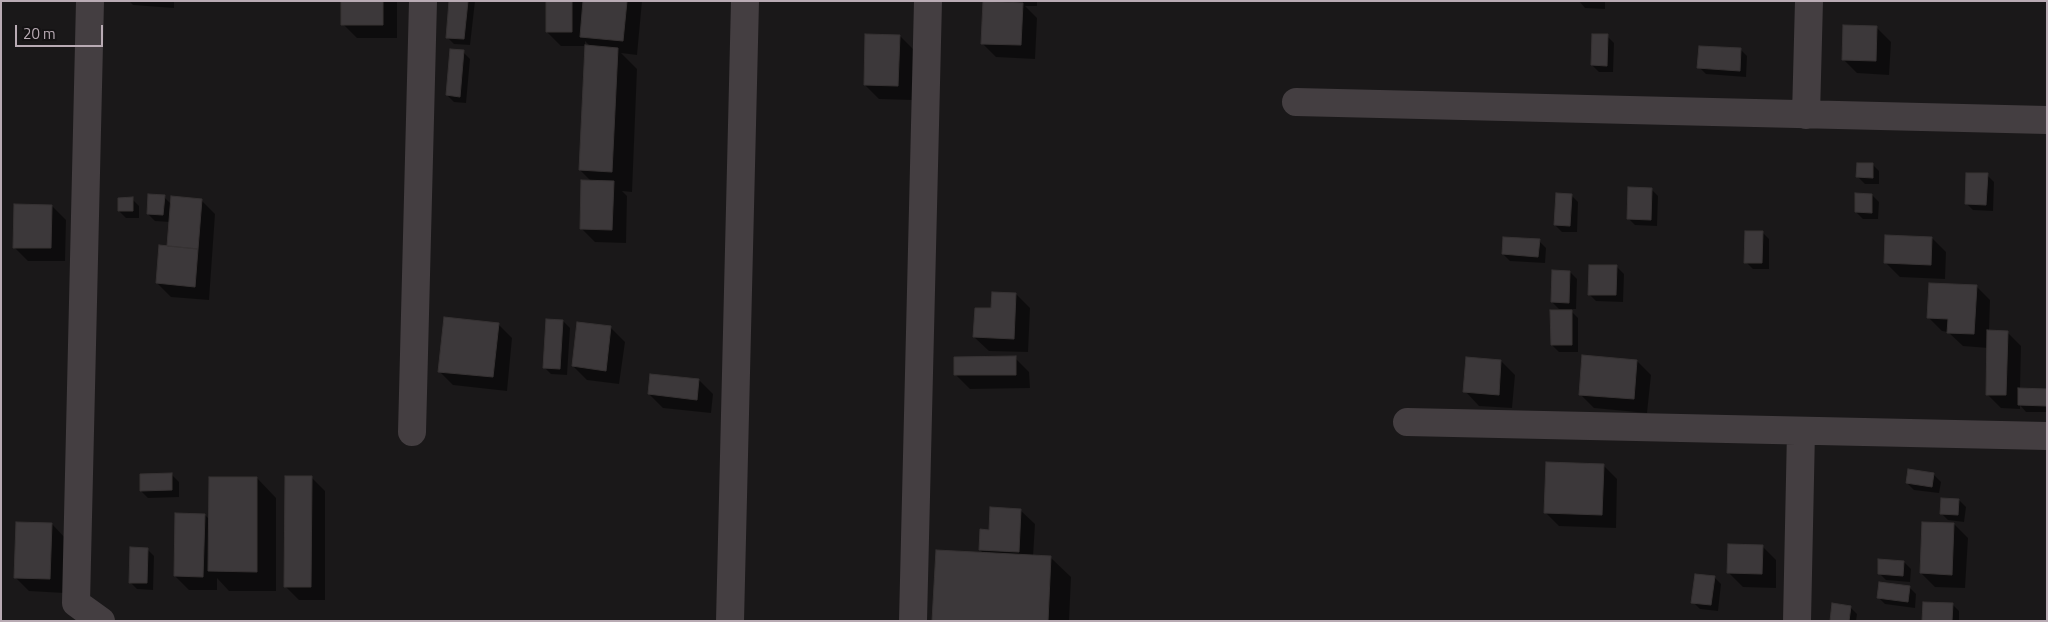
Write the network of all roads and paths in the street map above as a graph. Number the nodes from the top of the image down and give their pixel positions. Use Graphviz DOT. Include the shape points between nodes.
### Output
graph roads {
  1 [pos="90,1"];
  2 [pos="422,1"];
  3 [pos="745,1"];
  4 [pos="928,1"];
  5 [pos="1809,1"];
  6 [pos="1296,102"];
  7 [pos="1806,114"];
  8 [pos="2047,120"];
  9 [pos="1407,422"];
  10 [pos="1801,431"];
  11 [pos="412,432"];
  12 [pos="2047,436"];
  13 [pos="101,621"];
  14 [pos="730,621"];
  15 [pos="913,621"];
  16 [pos="1797,621"];
  1 -- 13 [label="street" via="76,603"];
  2 -- 11 [label="street"];
  3 -- 14 [label="street"];
  4 -- 15 [label="street"];
  5 -- 7 [label="street"];
  6 -- 7 [label="street"];
  7 -- 8 [label="street"];
  9 -- 10 [label="street"];
  10 -- 12 [label="street"];
  10 -- 16 [label="street"];
}
